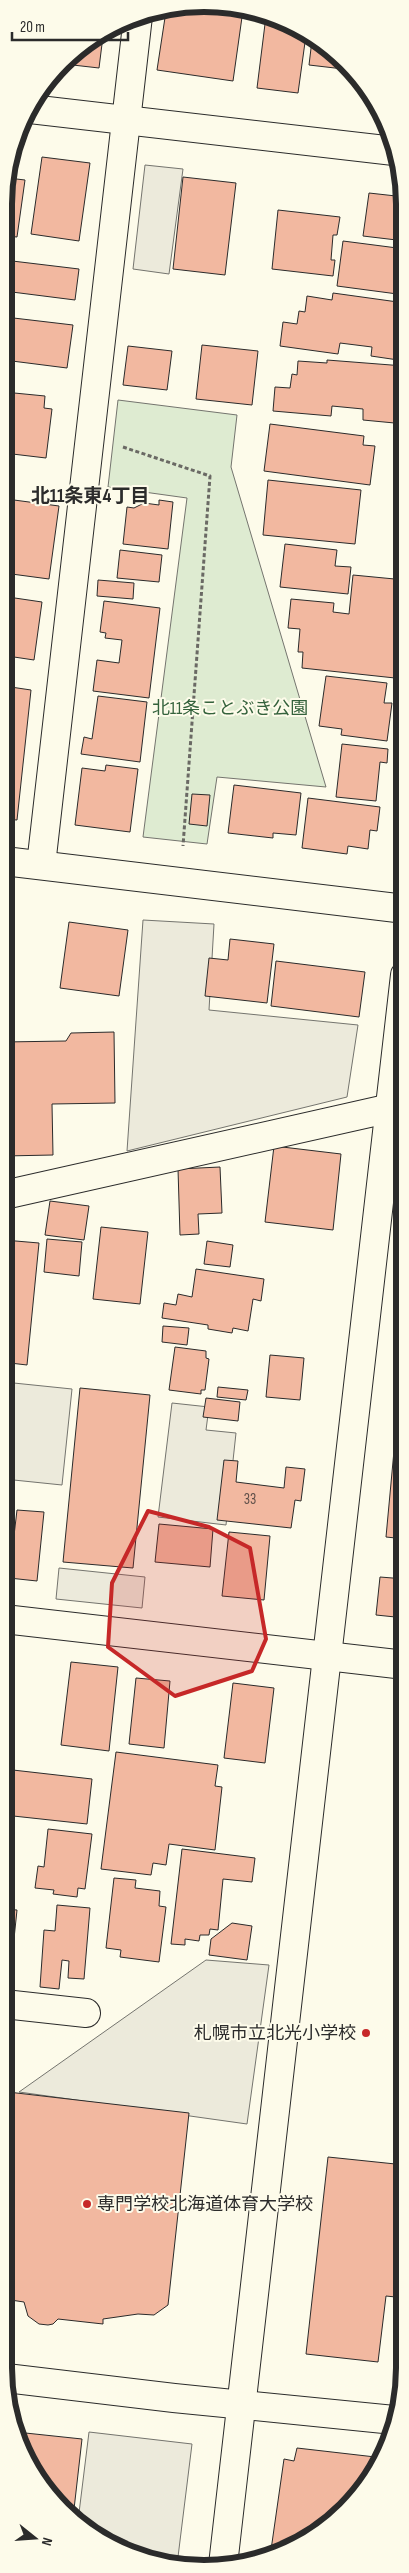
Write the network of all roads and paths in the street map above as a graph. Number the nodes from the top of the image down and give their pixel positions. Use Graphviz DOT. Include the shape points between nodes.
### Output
graph roads {
  1 [pos="137,25"];
  2 [pos="38,109"];
  3 [pos="126,119"];
  4 [pos="388,150"];
  5 [pos="118,445"];
  6 [pos="183,846"];
  7 [pos="13,862"];
  8 [pos="42,865"];
  9 [pos="396,909"];
  10 [pos="396,1061"];
  11 [pos="391,1108"];
  12 [pos="13,1192"];
  13 [pos="13,1620"];
  14 [pos="327,1655"];
  15 [pos="396,1663"];
  16 [pos="13,2005"];
  17 [pos="86,2013"];
  18 [pos="13,2379"];
  19 [pos="241,2404"];
  20 [pos="389,2420"];
  21 [pos="224,2559"];
  1 -- 3 [label="street"];
  2 -- 3 [label="street"];
  3 -- 4 [label="street"];
  3 -- 8 [label="street"];
  5 -- 6 [label="path" via="210,476"];
  7 -- 8 [label="street"];
  8 -- 9 [label="street"];
  10 -- 11 [label="street"];
  11 -- 12 [label="street"];
  11 -- 14 [label="street"];
  13 -- 14 [label="street"];
  14 -- 15 [label="street"];
  14 -- 19 [label="street"];
  16 -- 17 [label="street"];
  18 -- 19 [label="street"];
  19 -- 20 [label="street"];
  19 -- 21 [label="street"];
}
